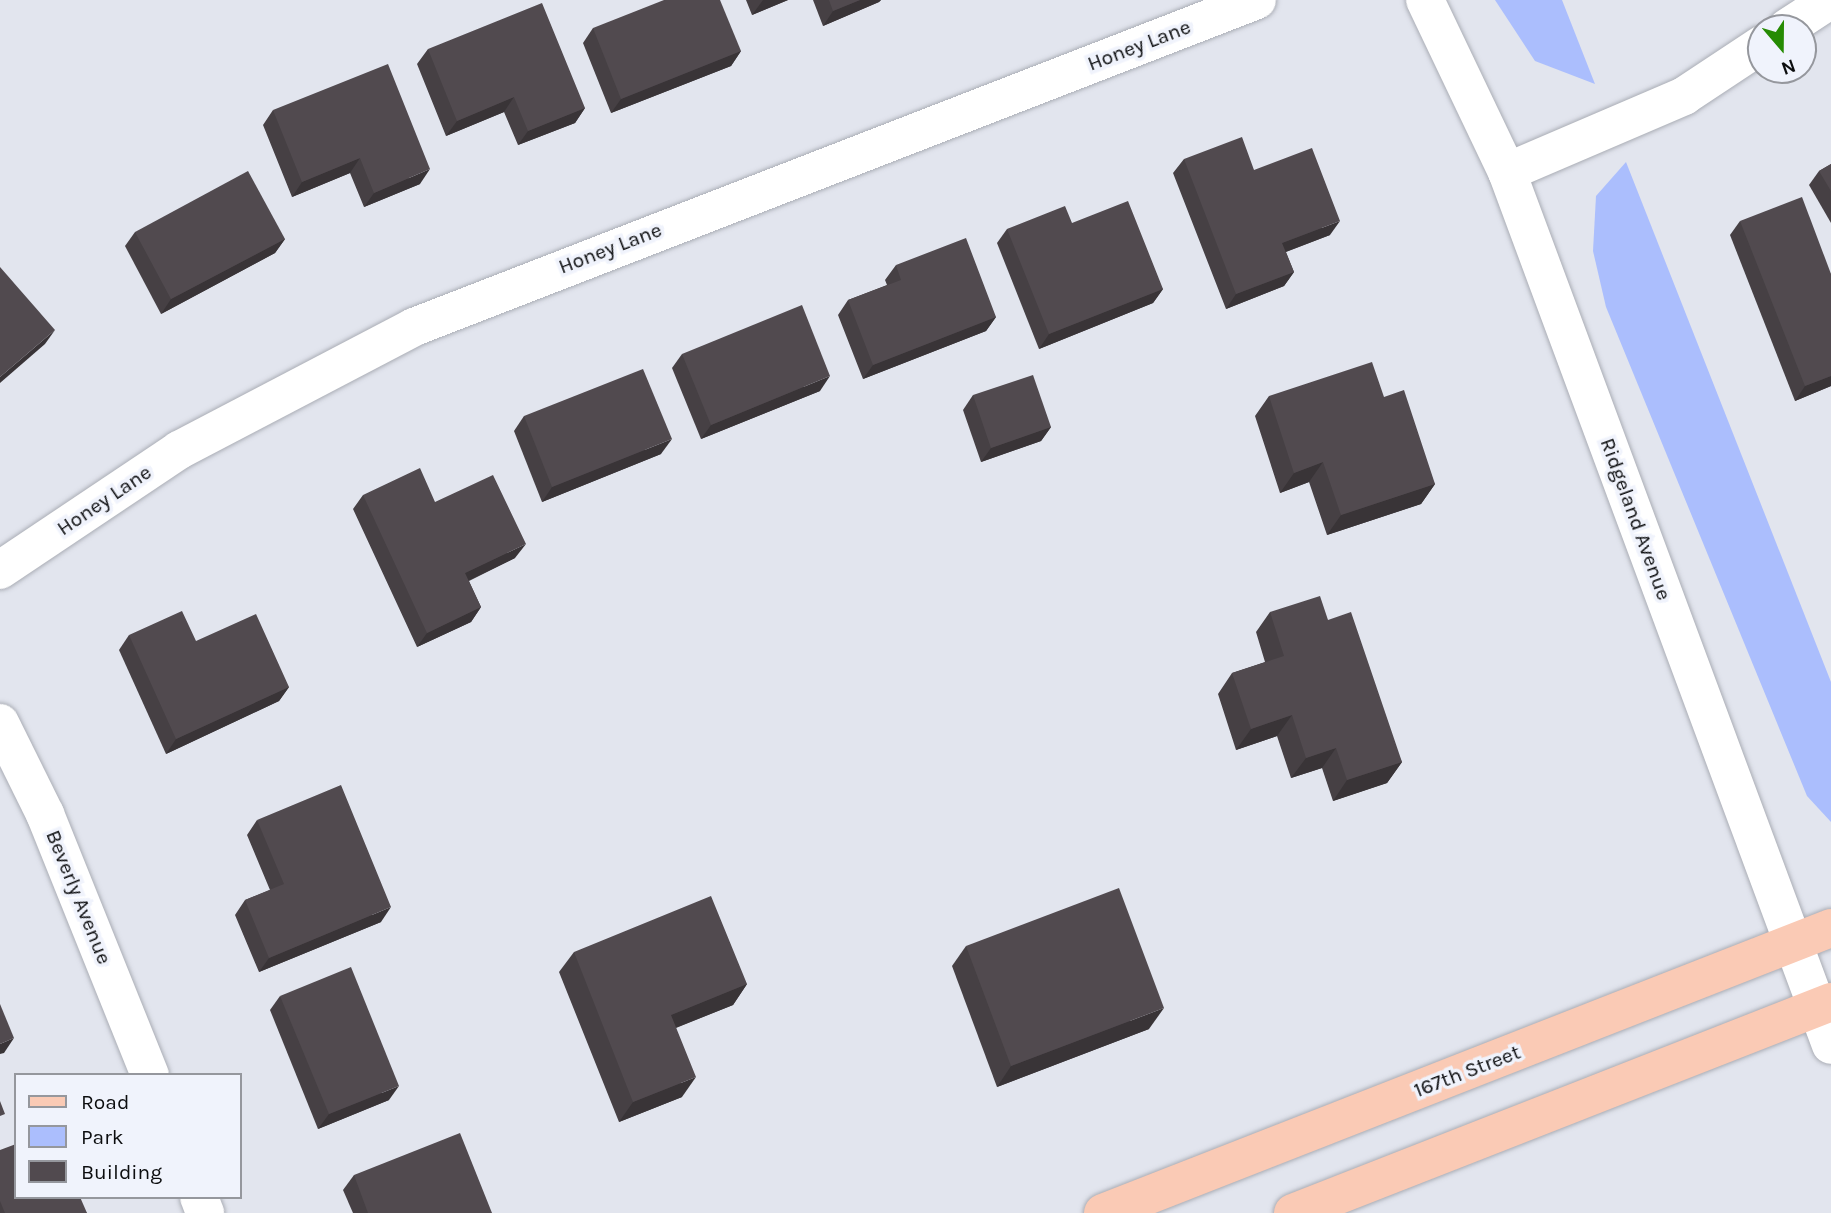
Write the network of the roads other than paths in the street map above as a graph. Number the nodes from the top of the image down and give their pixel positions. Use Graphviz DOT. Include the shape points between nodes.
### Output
graph roads {
  1 [pos="1257,0"];
  2 [pos="1425,0"];
  3 [pos="1829,0"];
  4 [pos="1808,14"];
  5 [pos="1747,54"];
  6 [pos="1507,172"];
  7 [pos="0,570"];
  8 [pos="0,723"];
  9 [pos="1831,928"];
  10 [pos="1794,943"];
  11 [pos="1824,1004"];
  12 [pos="1831,1045"];
  13 [pos="149,1073"];
  14 [pos="1103,1213"];
  15 [pos="1293,1213"];
  1 -- 7 [label="street, Honey Lane" via="414,327 179,450"];
  2 -- 6 [label="street, Ridgeland Avenue"];
  3 -- 4 [label="street"];
  5 -- 6 [label="street" via="1684,96"];
  6 -- 10 [label="street, Ridgeland Avenue"];
  8 -- 13 [label="street, Beverly Avenue" via="46,814"];
  9 -- 10 [label="main road, 167th Street"];
  10 -- 11 [label="street, Ridgeland Avenue"];
  10 -- 14 [label="main road, 167th Street"];
  11 -- 12 [label="street, Ridgeland Avenue"];
  11 -- 15 [label="main road"];
}
